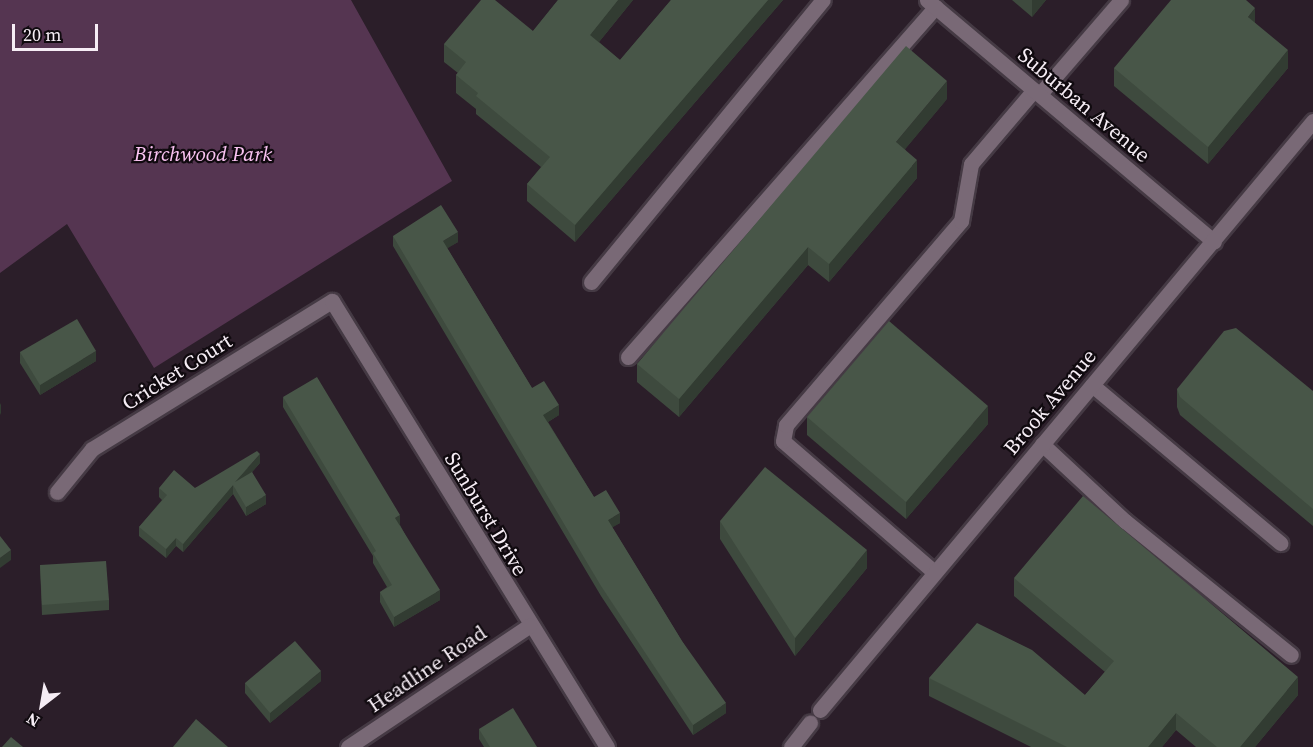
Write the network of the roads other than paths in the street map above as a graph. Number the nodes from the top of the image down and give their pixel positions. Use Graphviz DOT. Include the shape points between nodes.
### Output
graph roads {
  1 [pos="823,0"];
  2 [pos="1121,0"];
  3 [pos="932,4"];
  4 [pos="1037,92"];
  5 [pos="1313,121"];
  6 [pos="1214,242"];
  7 [pos="591,282"];
  8 [pos="332,301"];
  9 [pos="628,357"];
  10 [pos="1092,385"];
  11 [pos="1042,444"];
  12 [pos="57,492"];
  13 [pos="1280,543"];
  14 [pos="933,572"];
  15 [pos="530,626"];
  16 [pos="1291,655"];
  17 [pos="820,710"];
  18 [pos="810,723"];
  19 [pos="348,747"];
  20 [pos="607,747"];
  21 [pos="791,747"];
  1 -- 7 [label="street"];
  2 -- 4 [label="street"];
  3 -- 4 [label="street, Suburban Avenue"];
  3 -- 9 [label="street"];
  4 -- 6 [label="street, Suburban Avenue"];
  4 -- 14 [label="street" via="971,164 961,220 786,425 783,441"];
  5 -- 6 [label="street, Brook Avenue"];
  6 -- 10 [label="street, Brook Avenue"];
  8 -- 12 [label="street, Cricket Court" via="92,449"];
  8 -- 15 [label="street, Sunburst Drive"];
  10 -- 11 [label="street, Brook Avenue"];
  10 -- 13 [label="street"];
  11 -- 14 [label="street, Brook Avenue"];
  11 -- 16 [label="street" via="1125,521"];
  14 -- 17 [label="street, Brook Avenue"];
  15 -- 19 [label="street, Headline Road"];
  15 -- 20 [label="street, Sunburst Drive"];
  18 -- 21 [label="street"];
}
